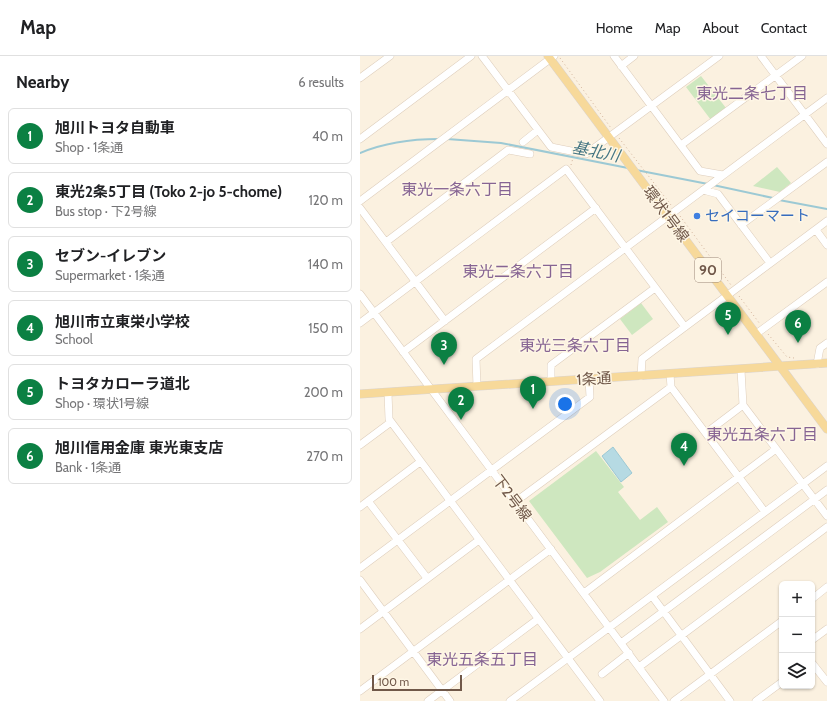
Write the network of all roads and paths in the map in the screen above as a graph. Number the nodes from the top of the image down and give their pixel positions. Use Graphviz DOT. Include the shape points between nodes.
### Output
graph roads {
  1 [pos="390,56"];
  2 [pos="472,56"];
  3 [pos="482,56"];
  4 [pos="614,56"];
  5 [pos="634,56"];
  6 [pos="719,56"];
  7 [pos="761,56"];
  8 [pos="802,56"];
  9 [pos="553,57"];
  10 [pos="621,66"];
  11 [pos="776,75"];
  12 [pos="360,78"];
  13 [pos="507,91"];
  14 [pos="827,98"];
  15 [pos="651,106"];
  16 [pos="805,115"];
  17 [pos="538,130"];
  18 [pos="612,136"];
  19 [pos="360,139"];
  20 [pos="523,142"];
  21 [pos="827,144"];
  22 [pos="681,145"];
  23 [pos="530,154"];
  24 [pos="827,162"];
  25 [pos="723,176"];
  26 [pos="708,187"];
  27 [pos="360,201"];
  28 [pos="360,208"];
  29 [pos="596,208"];
  30 [pos="676,210"];
  31 [pos="668,216"];
  32 [pos="827,221"];
  33 [pos="742,225"];
  34 [pos="816,230"];
  35 [pos="386,242"];
  36 [pos="827,244"];
  37 [pos="626,248"];
  38 [pos="770,263"];
  39 [pos="416,282"];
  40 [pos="827,282"];
  41 [pos="655,288"];
  42 [pos="734,289"];
  43 [pos="360,294"];
  44 [pos="727,295"];
  45 [pos="374,313"];
  46 [pos="445,321"];
  47 [pos="360,323"];
  48 [pos="685,327"];
  49 [pos="764,328"];
  50 [pos="756,334"];
  51 [pos="827,343"];
  52 [pos="403,352"];
  53 [pos="800,357"];
  54 [pos="827,363"];
  55 [pos="817,364"];
  56 [pos="779,366"];
  57 [pos="741,370"];
  58 [pos="670,374"];
  59 [pos="641,376"];
  60 [pos="589,379"];
  61 [pos="551,382"];
  62 [pos="477,386"];
  63 [pos="671,387"];
  64 [pos="430,389"];
  65 [pos="388,392"];
  66 [pos="360,394"];
  67 [pos="743,405"];
  68 [pos="391,422"];
  69 [pos="827,429"];
  70 [pos="706,433"];
  71 [pos="360,445"];
  72 [pos="776,449"];
  73 [pos="420,462"];
  74 [pos="827,466"];
  75 [pos="492,470"];
  76 [pos="739,477"];
  77 [pos="803,484"];
  78 [pos="827,490"];
  79 [pos="814,499"];
  80 [pos="368,501"];
  81 [pos="450,501"];
  82 [pos="516,502"];
  83 [pos="360,507"];
  84 [pos="765,512"];
  85 [pos="827,516"];
  86 [pos="827,527"];
  87 [pos="398,540"];
  88 [pos="479,540"];
  89 [pos="550,549"];
  90 [pos="360,568"];
  91 [pos="428,578"];
  92 [pos="508,579"];
  93 [pos="360,580"];
  94 [pos="827,588"];
  95 [pos="584,593"];
  96 [pos="652,596"];
  97 [pos="815,597"];
  98 [pos="384,612"];
  99 [pos="663,612"];
  100 [pos="538,619"];
  101 [pos="779,624"];
  102 [pos="610,627"];
  103 [pos="360,629"];
  104 [pos="827,629"];
  105 [pos="681,636"];
  106 [pos="815,638"];
  107 [pos="621,643"];
  108 [pos="413,651"];
  109 [pos="629,653"];
  110 [pos="568,659"];
  111 [pos="639,667"];
  112 [pos="815,667"];
  113 [pos="827,669"];
  114 [pos="602,674"];
  115 [pos="710,674"];
  116 [pos="821,674"];
  117 [pos="827,682"];
  118 [pos="779,684"];
  119 [pos="360,690"];
  120 [pos="442,691"];
  121 [pos="597,700"];
  122 [pos="428,701"];
  123 [pos="450,701"];
  124 [pos="510,701"];
  125 [pos="664,701"];
  126 [pos="674,701"];
  127 [pos="730,701"];
  128 [pos="756,701"];
  1 -- 12 [label="street"];
  2 -- 19 [label="street"];
  3 -- 13 [label="street"];
  4 -- 10 [label="street"];
  5 -- 10 [label="street"];
  6 -- 15 [label="street"];
  7 -- 11 [label="street"];
  8 -- 11 [label="street"];
  9 -- 13 [label="street"];
  9 -- 18 [label="main road, 環状1号線 / 90"];
  9 -- 18 [label="path"];
  10 -- 15 [label="street"];
  11 -- 16 [label="street"];
  11 -- 22 [label="street"];
  13 -- 17 [label="street"];
  13 -- 27 [label="street"];
  14 -- 16 [label="street"];
  15 -- 18 [label="street"];
  15 -- 22 [label="street"];
  16 -- 21 [label="street"];
  16 -- 25 [label="street"];
  17 -- 18 [label="street" via="551,147 586,154"];
  17 -- 20 [label="street"];
  18 -- 30 [label="path" via="636,160"];
  18 -- 31 [label="main road, 環状1号線 / 90" via="624,159"];
  22 -- 25 [label="street" via="700,171"];
  23 -- 35 [label="street" via="508,150"];
  24 -- 33 [label="street"];
  25 -- 26 [label="street"];
  26 -- 30 [label="street"];
  26 -- 33 [label="street" via="718,194"];
  28 -- 35 [label="street"];
  29 -- 37 [label="street"];
  29 -- 39 [label="street" via="566,169"];
  29 -- 46 [label="street"];
  30 -- 31 [label="street"];
  30 -- 42 [label="path"];
  31 -- 37 [label="street"];
  31 -- 44 [label="main road, 環状1号線 / 90"];
  32 -- 34 [label="street"];
  33 -- 38 [label="street"];
  34 -- 36 [label="street"];
  34 -- 38 [label="street"];
  35 -- 39 [label="street"];
  37 -- 41 [label="street"];
  37 -- 62 [label="street" via="476,358"];
  38 -- 42 [label="street"];
  39 -- 45 [label="street"];
  39 -- 46 [label="street"];
  40 -- 49 [label="street"];
  41 -- 48 [label="street"];
  41 -- 61 [label="street" via="551,365"];
  42 -- 44 [label="street"];
  42 -- 49 [label="path"];
  43 -- 45 [label="street, 下2号線"];
  44 -- 48 [label="street"];
  44 -- 50 [label="main road, 環状1号線 / 90"];
  45 -- 47 [label="street"];
  45 -- 52 [label="street, 下2号線"];
  46 -- 52 [label="street"];
  48 -- 59 [label="street" via="642,359"];
  49 -- 50 [label="street"];
  49 -- 53 [label="path" via="787,357"];
  50 -- 56 [label="main road, 環状1号線 / 90"];
  51 -- 55 [label="street" via="820,348"];
  52 -- 64 [label="street, 下2号線"];
  54 -- 55 [label="main road, 1条通"];
  55 -- 56 [label="main road, 1条通"];
  56 -- 57 [label="main road, 1条通"];
  56 -- 69 [label="main road, 環状1号線 / 90"];
  57 -- 58 [label="main road, 1条通"];
  57 -- 67 [label="street"];
  58 -- 59 [label="main road, 1条通"];
  58 -- 63 [label="street"];
  59 -- 60 [label="main road, 1条通"];
  60 -- 61 [label="main road, 1条通"];
  60 -- 75 [label="street" via="590,397"];
  61 -- 62 [label="main road, 1条通"];
  62 -- 64 [label="main road, 1条通"];
  63 -- 70 [label="street"];
  63 -- 82 [label="street"];
  64 -- 65 [label="main road, 1条通"];
  64 -- 75 [label="street, 下2号線"];
  65 -- 66 [label="main road, 1条通"];
  65 -- 68 [label="street"];
  67 -- 70 [label="street"];
  67 -- 72 [label="street"];
  68 -- 71 [label="street"];
  68 -- 73 [label="street"];
  70 -- 76 [label="street"];
  72 -- 76 [label="street"];
  72 -- 77 [label="street"];
  73 -- 80 [label="street"];
  73 -- 81 [label="street"];
  74 -- 77 [label="street"];
  75 -- 81 [label="street"];
  75 -- 82 [label="street, 下2号線"];
  76 -- 84 [label="street"];
  76 -- 95 [label="street"];
  77 -- 79 [label="street"];
  77 -- 84 [label="street"];
  78 -- 79 [label="street"];
  79 -- 85 [label="street"];
  79 -- 99 [label="street"];
  80 -- 83 [label="street"];
  80 -- 87 [label="street"];
  81 -- 87 [label="street"];
  81 -- 88 [label="street"];
  82 -- 89 [label="street, 下2号線"];
  84 -- 96 [label="street"];
  86 -- 105 [label="street"];
  87 -- 90 [label="street"];
  87 -- 91 [label="street"];
  88 -- 91 [label="street"];
  88 -- 92 [label="street"];
  89 -- 92 [label="street"];
  89 -- 95 [label="street, 下2号線"];
  91 -- 98 [label="street"];
  92 -- 100 [label="street"];
  92 -- 108 [label="street"];
  93 -- 98 [label="street"];
  94 -- 97 [label="street"];
  95 -- 102 [label="street, 下2号線"];
  96 -- 99 [label="street"];
  96 -- 102 [label="street"];
  98 -- 103 [label="street"];
  98 -- 108 [label="street"];
  99 -- 105 [label="street"];
  99 -- 107 [label="street"];
  100 -- 110 [label="street"];
  100 -- 120 [label="street"];
  101 -- 115 [label="street"];
  102 -- 107 [label="street, 下2号線"];
  102 -- 110 [label="street"];
  104 -- 106 [label="street"];
  105 -- 111 [label="street"];
  105 -- 115 [label="street"];
  107 -- 109 [label="street, 下2号線"];
  108 -- 119 [label="street"];
  108 -- 120 [label="street"];
  109 -- 111 [label="street, 下2号線"];
  109 -- 114 [label="street"];
  110 -- 121 [label="street"];
  110 -- 124 [label="street"];
  111 -- 125 [label="street, 下2号線"];
  112 -- 116 [label="street"];
  113 -- 116 [label="street"];
  115 -- 126 [label="street"];
  115 -- 127 [label="street"];
  116 -- 117 [label="street"];
  118 -- 128 [label="street"];
  120 -- 122 [label="street"];
  120 -- 123 [label="street"];
}
